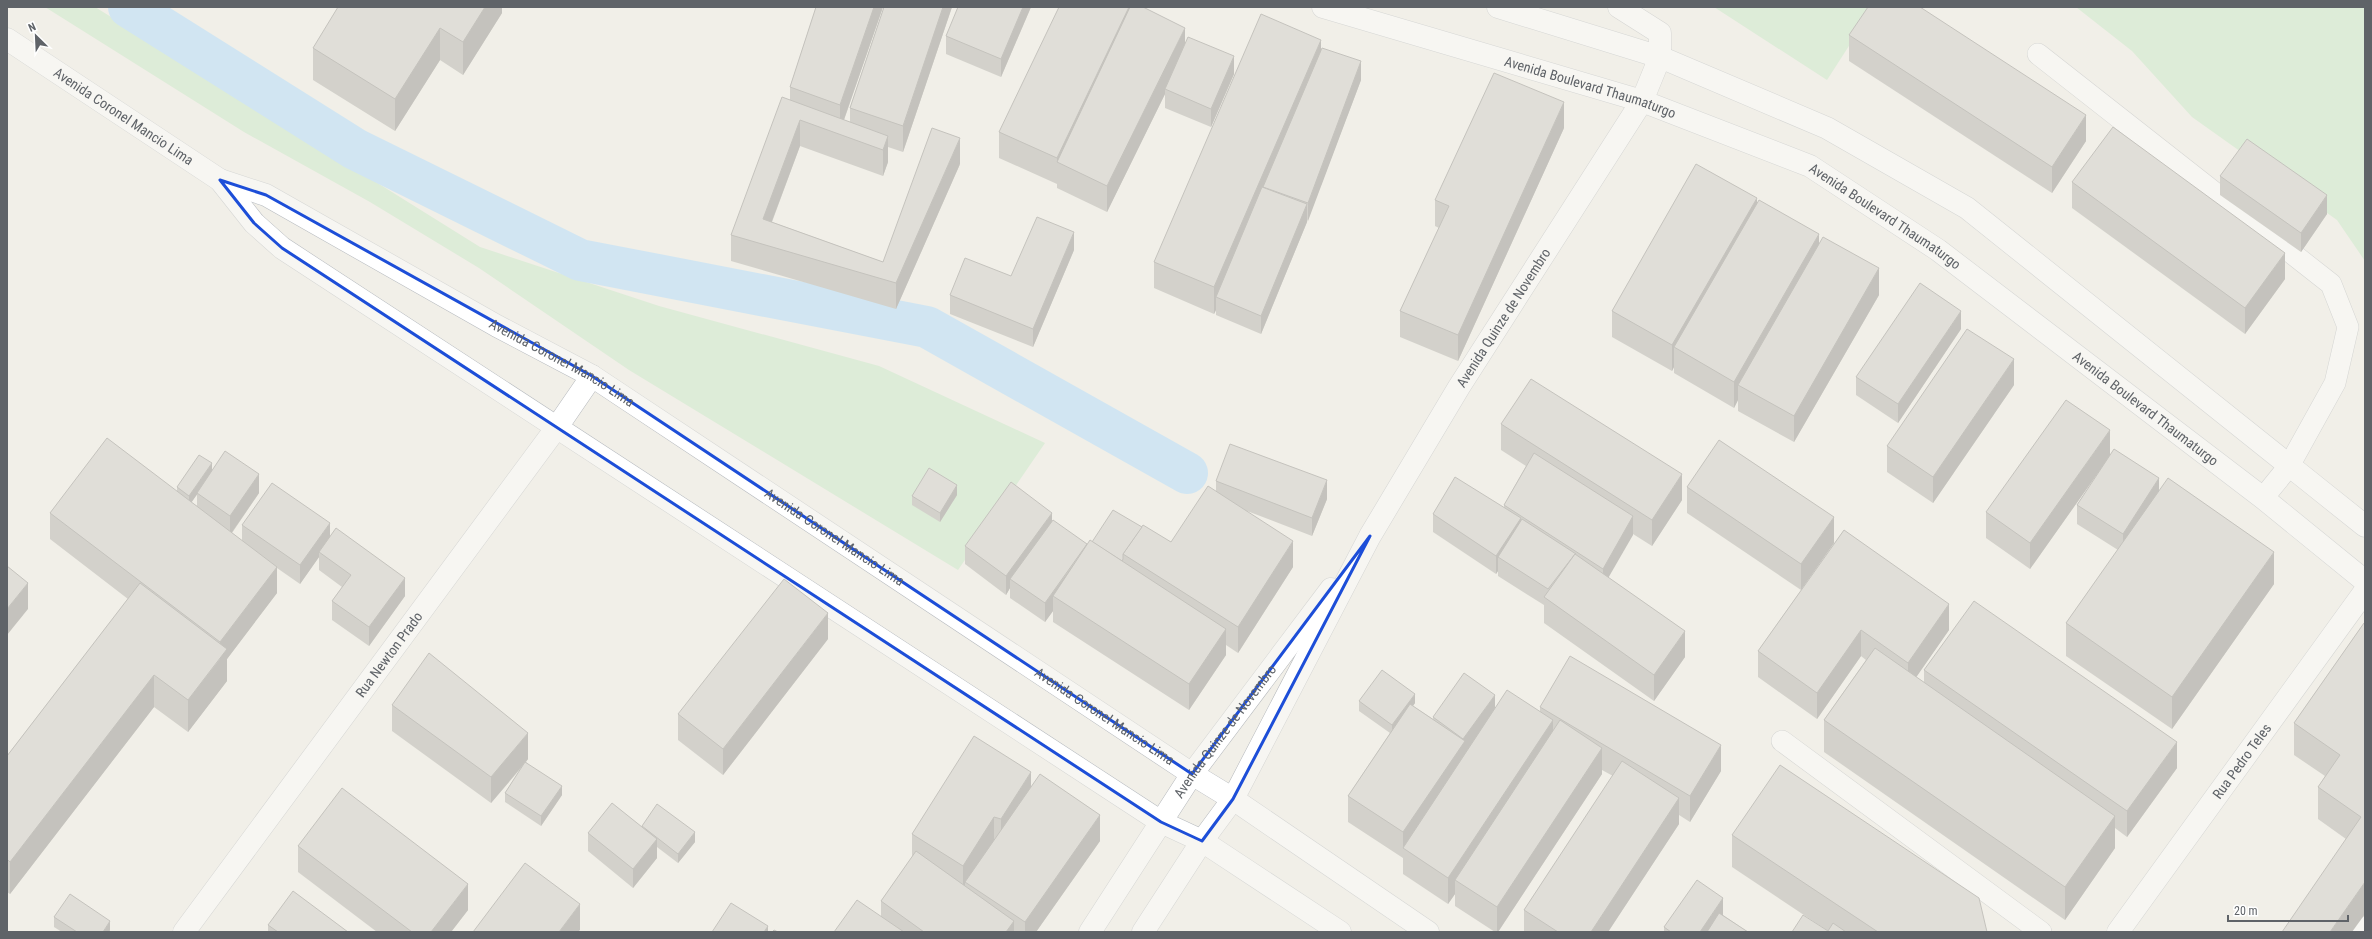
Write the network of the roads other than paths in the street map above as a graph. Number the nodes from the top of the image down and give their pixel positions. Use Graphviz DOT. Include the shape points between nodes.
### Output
graph roads {
  1 [pos="1323,7"];
  2 [pos="1498,7"];
  3 [pos="1619,7"];
  4 [pos="7,39"];
  5 [pos="2038,54"];
  6 [pos="1660,56"];
  7 [pos="1642,101"];
  8 [pos="220,180"];
  9 [pos="592,376"];
  10 [pos="557,428"];
  11 [pos="2289,466"];
  12 [pos="2263,498"];
  13 [pos="2365,526"];
  14 [pos="1370,536"];
  15 [pos="2365,581"];
  16 [pos="2365,591"];
  17 [pos="1782,741"];
  18 [pos="1192,774"];
  19 [pos="1233,799"];
  20 [pos="1162,822"];
  21 [pos="1202,841"];
  22 [pos="2365,928"];
  23 [pos="184,932"];
  24 [pos="1090,932"];
  25 [pos="1143,932"];
  26 [pos="1340,932"];
  27 [pos="1428,932"];
  28 [pos="2041,932"];
  29 [pos="2118,932"];
  30 [pos="2362,932"];
  1 -- 7 [label="main road, Avenida Boulevard Thaumaturgo"];
  2 -- 6 [label="main road"];
  3 -- 6 [label="main road" via="1660,34"];
  4 -- 8 [label="main road, Avenida Coronel Mancio Lima"];
  5 -- 11 [label="lane" via="2331,284 2348,327 2335,383"];
  6 -- 7 [label="main road, Avenida Quinze de Novembro"];
  6 -- 11 [label="main road" via="1827,128 1967,208"];
  7 -- 12 [label="main road, Avenida Boulevard Thaumaturgo" via="1810,166 1938,250"];
  7 -- 14 [label="main road, Avenida Quinze de Novembro" via="1459,387"];
  8 -- 9 [label="main road, Avenida Coronel Mancio Lima" via="266,195 497,326"];
  8 -- 10 [label="main road, Avenida Coronel Mancio Lima" via="254,223 282,248"];
  9 -- 10 [label="main road, Rua Newton Prado"];
  9 -- 18 [label="main road, Avenida Coronel Mancio Lima"];
  10 -- 20 [label="main road, Avenida Coronel Mancio Lima"];
  10 -- 23 [label="main road, Rua Newton Prado"];
  11 -- 12 [label="lane"];
  11 -- 13 [label="main road"];
  12 -- 15 [label="main road, Avenida Boulevard Thaumaturgo"];
  14 -- 18 [label="main road, Avenida Quinze de Novembro"];
  14 -- 19 [label="main road, Avenida Quinze de Novembro"];
  16 -- 29 [label="main road, Rua Pedro Teles"];
  17 -- 28 [label="lane"];
  18 -- 19 [label="main road, Avenida Coronel Mancio Lima"];
  18 -- 20 [label="main road, Avenida Quinze de Novembro"];
  19 -- 21 [label="main road, Avenida Quinze de Novembro"];
  19 -- 27 [label="main road, Avenida Coronel Mancio Lima"];
  20 -- 21 [label="main road, Avenida Coronel Mancio Lima"];
  20 -- 24 [label="main road, Avenida Quinze de Novembro"];
  21 -- 25 [label="main road, Avenida Quinze de Novembro"];
  21 -- 26 [label="main road, Avenida Coronel Mancio Lima"];
  22 -- 30 [label="main road"];
}
